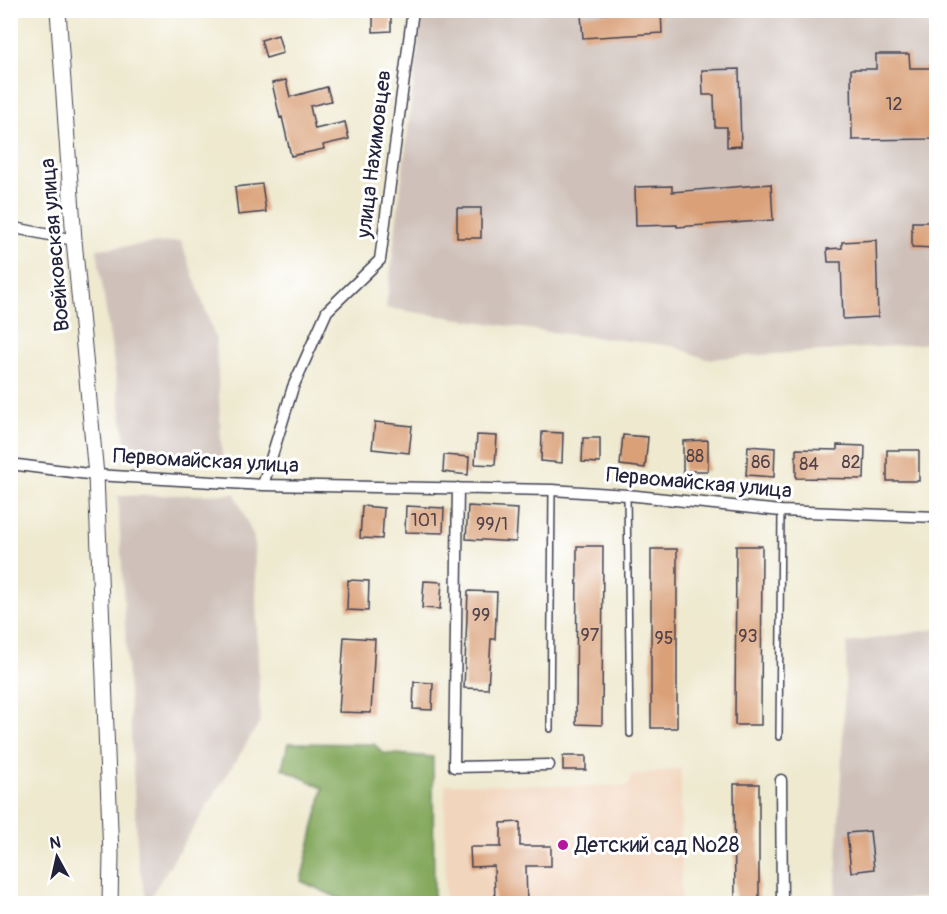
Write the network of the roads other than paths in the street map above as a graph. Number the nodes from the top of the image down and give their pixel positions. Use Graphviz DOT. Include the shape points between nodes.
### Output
graph roads {
  1 [pos="58,10"];
  2 [pos="413,10"];
  3 [pos="10,227"];
  4 [pos="74,240"];
  5 [pos="10,464"];
  6 [pos="96,475"];
  7 [pos="263,485"];
  8 [pos="458,488"];
  9 [pos="552,490"];
  10 [pos="627,495"];
  11 [pos="781,511"];
  12 [pos="936,517"];
  13 [pos="549,729"];
  14 [pos="630,734"];
  15 [pos="779,737"];
  16 [pos="549,765"];
  17 [pos="781,780"];
  18 [pos="110,903"];
  19 [pos="782,903"];
  1 -- 4 [label="main road, Воейковская улица"];
  2 -- 7 [label="street, улица Нахимовцев" via="380,260 327,311 293,387"];
  3 -- 4 [label="street"];
  4 -- 6 [label="main road, Воейковская улица"];
  5 -- 6 [label="street, Первомайская улица"];
  6 -- 7 [label="street, Первомайская улица"];
  6 -- 18 [label="main road, Воейковская улица"];
  7 -- 8 [label="street, Первомайская улица"];
  8 -- 9 [label="street, Первомайская улица"];
  8 -- 16 [label="street" via="454,767"];
  9 -- 10 [label="street, Первомайская улица"];
  9 -- 13 [label="lane"];
  10 -- 11 [label="street, Первомайская улица"];
  10 -- 14 [label="lane"];
  11 -- 12 [label="street, Первомайская улица"];
  11 -- 15 [label="lane"];
  17 -- 19 [label="street"];
}
